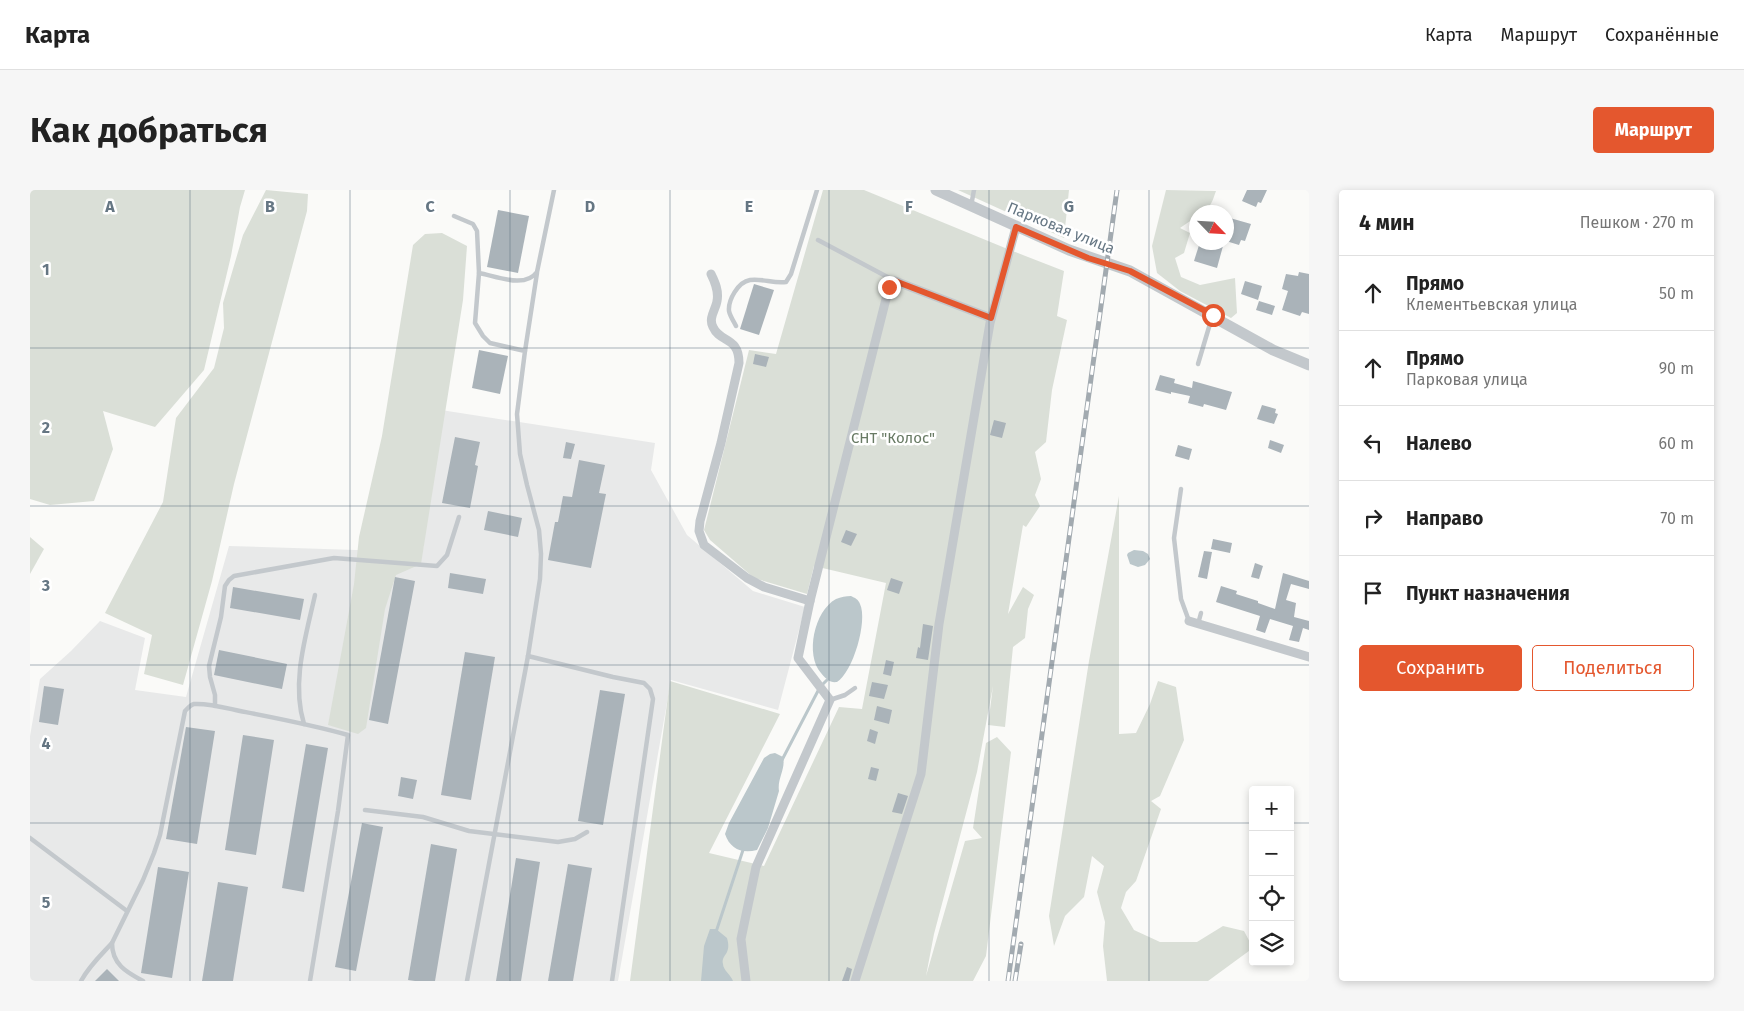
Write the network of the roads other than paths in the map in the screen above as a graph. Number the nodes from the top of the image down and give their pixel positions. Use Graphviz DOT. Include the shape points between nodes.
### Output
graph roads {
  1 [pos="554,190"];
  2 [pos="817,190"];
  3 [pos="936,190"];
  4 [pos="974,190"];
  5 [pos="971,206"];
  6 [pos="454,216"];
  7 [pos="1016,227"];
  8 [pos="818,240"];
  9 [pos="537,272"];
  10 [pos="479,273"];
  11 [pos="711,274"];
  12 [pos="895,281"];
  13 [pos="1213,315"];
  14 [pos="991,318"];
  15 [pos="736,326"];
  16 [pos="525,351"];
  17 [pos="1198,364"];
  18 [pos="1309,365"];
  19 [pos="1182,489"];
  20 [pos="459,517"];
  21 [pos="315,595"];
  22 [pos="810,601"];
  23 [pos="1201,613"];
  24 [pos="1194,622"];
  25 [pos="528,656"];
  26 [pos="1309,657"];
  27 [pos="855,688"];
  28 [pos="830,700"];
  29 [pos="215,706"];
  30 [pos="304,724"];
  31 [pos="365,810"];
  32 [pos="587,832"];
  33 [pos="495,834"];
  34 [pos="30,838"];
  35 [pos="127,911"];
  36 [pos="112,943"];
  37 [pos="81,981"];
  38 [pos="143,981"];
  39 [pos="310,981"];
  40 [pos="467,981"];
  41 [pos="612,981"];
  42 [pos="746,981"];
  43 [pos="855,981"];
  1 -- 9 [label="lane"];
  2 -- 15 [label="lane" via="791,274 786,282 750,280 742,283 730,302 729,312"];
  3 -- 5 [label="street, Парковая улица"];
  4 -- 5 [label="lane"];
  5 -- 7 [label="street, Парковая улица"];
  6 -- 10 [label="lane" via="473,224 477,231"];
  7 -- 13 [label="street, Парковая улица" via="1069,250 1121,267"];
  7 -- 14 [label="street"];
  8 -- 12 [label="lane"];
  9 -- 10 [label="lane" via="533,278 525,280"];
  9 -- 16 [label="lane"];
  10 -- 16 [label="lane" via="475,323 490,342"];
  11 -- 22 [label="street" via="717,293 711,324 716,332 733,343 739,354 739,363 700,521 701,539 704,545 755,583"];
  12 -- 14 [label="street"];
  12 -- 22 [label="street" via="889,287"];
  13 -- 17 [label="lane"];
  13 -- 18 [label="street, Парковая улица" via="1273,350"];
  14 -- 43 [label="street" via="939,624 922,774"];
  16 -- 25 [label="lane" via="517,414 520,454 539,530 541,554"];
  19 -- 24 [label="lane" via="1174,538 1181,599"];
  20 -- 29 [label="lane" via="446,555 437,566 334,558 234,576 225,586 208,666"];
  21 -- 30 [label="lane" via="299,680 298,700"];
  22 -- 28 [label="street" via="798,658"];
  23 -- 24 [label="lane"];
  24 -- 26 [label="street"];
  25 -- 33 [label="lane"];
  25 -- 41 [label="lane" via="644,683 653,699"];
  27 -- 28 [label="lane"];
  28 -- 42 [label="street" via="756,867 741,939"];
  29 -- 30 [label="lane"];
  29 -- 35 [label="lane" via="193,704 186,711 160,834"];
  30 -- 39 [label="lane" via="348,736"];
  31 -- 33 [label="lane" via="423,817 469,831"];
  32 -- 33 [label="lane" via="575,839 558,842"];
  33 -- 40 [label="lane"];
  34 -- 35 [label="lane"];
  35 -- 36 [label="lane"];
  36 -- 37 [label="lane"];
  36 -- 38 [label="lane" via="116,960"];
}
